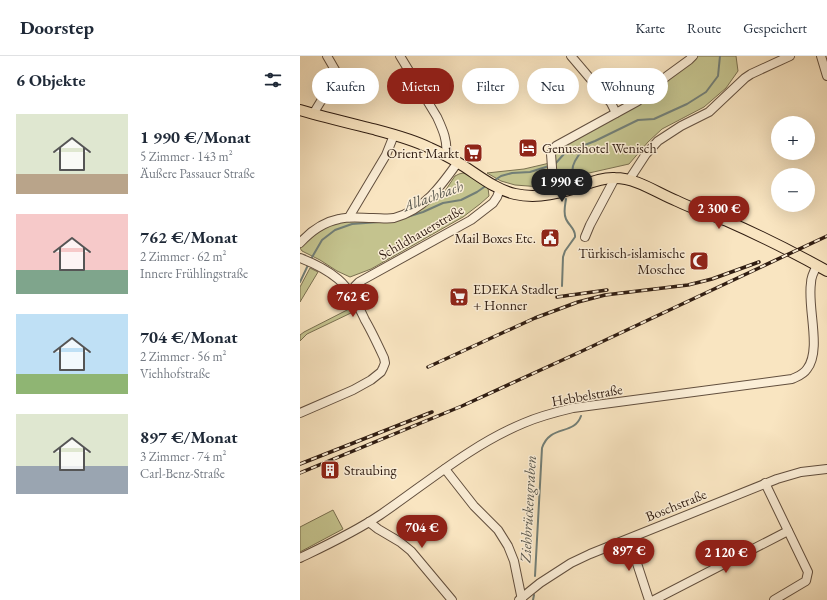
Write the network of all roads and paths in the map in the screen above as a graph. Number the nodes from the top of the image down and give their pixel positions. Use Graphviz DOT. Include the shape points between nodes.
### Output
graph roads {
  1 [pos="327,56"];
  2 [pos="400,56"];
  3 [pos="571,56"];
  4 [pos="693,56"];
  5 [pos="790,56"];
  6 [pos="821,56"];
  7 [pos="827,76"];
  8 [pos="300,110"];
  9 [pos="616,113"];
  10 [pos="313,114"];
  11 [pos="394,135"];
  12 [pos="446,156"];
  13 [pos="458,162"];
  14 [pos="615,178"];
  15 [pos="629,180"];
  16 [pos="499,188"];
  17 [pos="554,194"];
  18 [pos="350,217"];
  19 [pos="584,237"];
  20 [pos="300,243"];
  21 [pos="303,259"];
  22 [pos="817,266"];
  23 [pos="827,271"];
  24 [pos="351,294"];
  25 [pos="300,413"];
  26 [pos="445,469"];
  27 [pos="827,469"];
  28 [pos="764,483"];
  29 [pos="369,522"];
  30 [pos="788,531"];
  31 [pos="629,539"];
  32 [pos="300,558"];
  33 [pos="521,599"];
  34 [pos="452,600"];
  35 [pos="648,600"];
  36 [pos="654,600"];
  37 [pos="774,600"];
  1 -- 10 [label="street" via="339,81"];
  2 -- 12 [label="street" via="437,117 447,146"];
  3 -- 9 [label="street" via="611,103"];
  4 -- 9 [label="street" via="638,101"];
  5 -- 15 [label="street" via="751,74 709,112 658,141"];
  6 -- 7 [label="street"];
  8 -- 10 [label="main road"];
  9 -- 17 [label="street" via="552,150 550,154"];
  10 -- 11 [label="main road"];
  11 -- 12 [label="main road"];
  11 -- 18 [label="street" via="378,170"];
  12 -- 13 [label="main road"];
  13 -- 16 [label="main road"];
  13 -- 18 [label="street" via="429,199 407,214 393,218"];
  14 -- 15 [label="main road"];
  14 -- 17 [label="main road" via="596,180"];
  14 -- 19 [label="street"];
  15 -- 22 [label="main road" via="761,237"];
  16 -- 17 [label="main road" via="530,196"];
  16 -- 24 [label="street, Schildhauerstraße" via="497,197 487,208 359,282"];
  18 -- 20 [label="street" via="331,221 313,231"];
  21 -- 24 [label="street" via="339,279"];
  22 -- 23 [label="main road"];
  22 -- 26 [label="street, Hebbelstraße" via="810,284 814,350 808,369 802,375 792,379 591,405 538,417 483,443"];
  24 -- 25 [label="street" via="385,363 371,380"];
  26 -- 29 [label="street, Hebbelstraße"];
  26 -- 33 [label="street" via="506,542 512,553"];
  27 -- 28 [label="street, Boschstraße" via="801,472"];
  28 -- 30 [label="street"];
  28 -- 31 [label="street, Boschstraße"];
  29 -- 32 [label="street, Hebbelstraße"];
  29 -- 34 [label="street" via="406,547"];
  30 -- 36 [label="street"];
  30 -- 37 [label="street" via="808,572 806,581"];
  31 -- 33 [label="street, Boschstraße" via="571,563"];
  31 -- 35 [label="street"];
}
